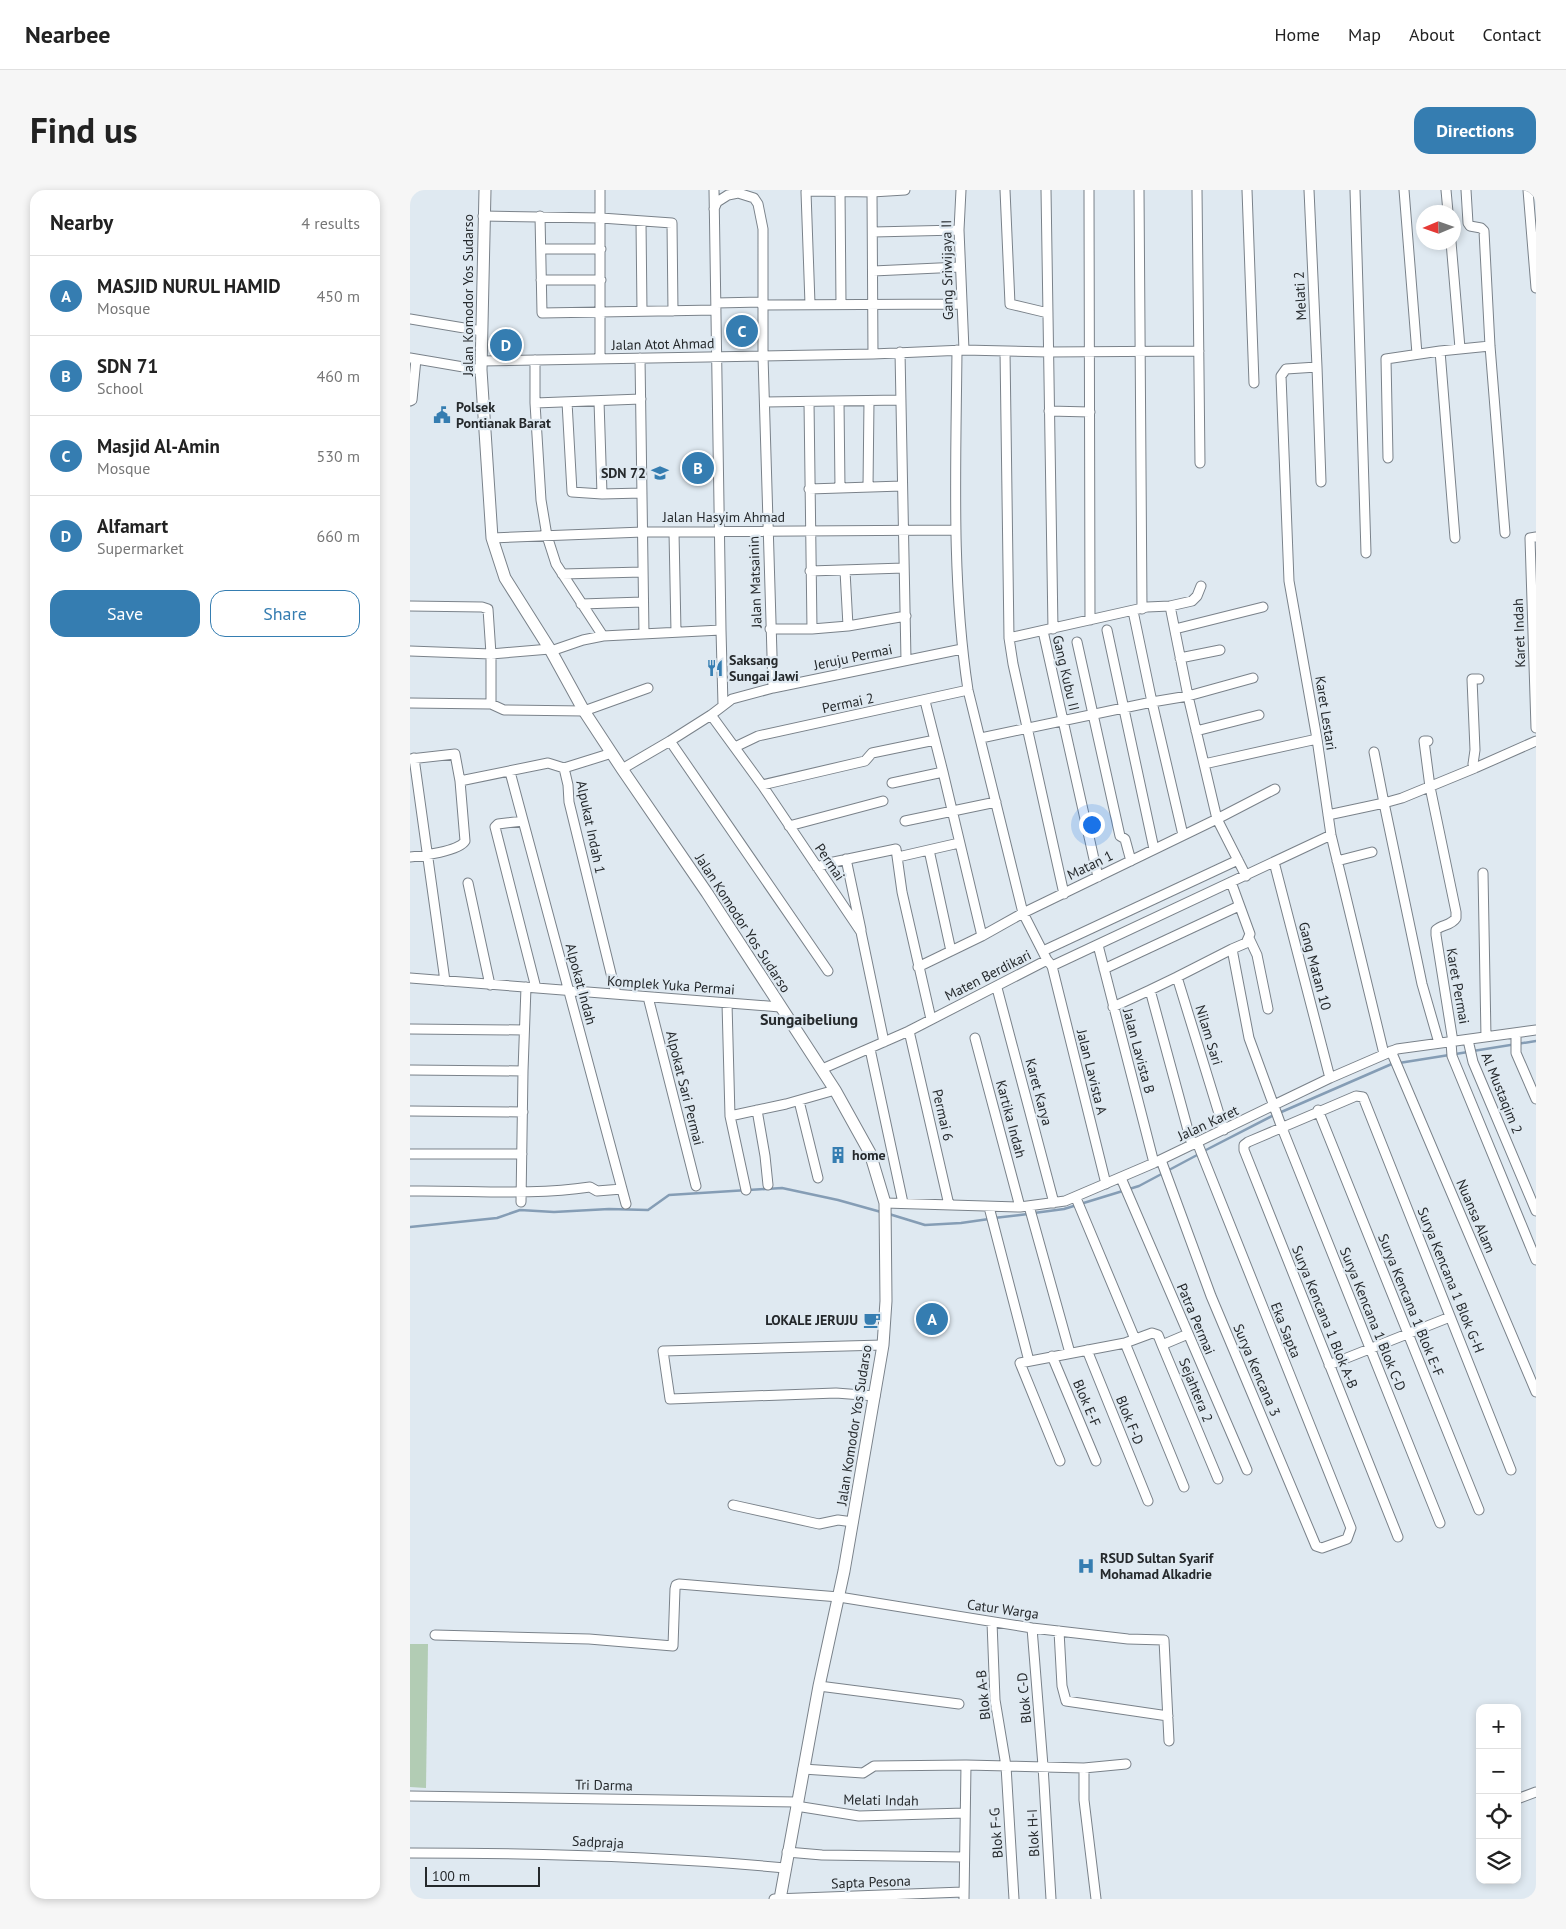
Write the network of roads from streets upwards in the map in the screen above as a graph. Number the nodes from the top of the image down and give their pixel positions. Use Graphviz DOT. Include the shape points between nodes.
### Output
graph roads {
  1 [pos="485,190"];
  2 [pos="600,190"];
  3 [pos="714,190"];
  4 [pos="895,190"];
  5 [pos="905,190"];
  6 [pos="961,190"];
  7 [pos="1005,190"];
  8 [pos="1046,190"];
  9 [pos="1088,190"];
  10 [pos="1139,190"];
  11 [pos="1197,190"];
  12 [pos="1247,190"];
  13 [pos="1309,190"];
  14 [pos="1355,190"];
  15 [pos="1404,190"];
  16 [pos="1446,190"];
  17 [pos="1466,190"];
  18 [pos="1528,190"];
  19 [pos="840,192"];
  20 [pos="872,192"];
  21 [pos="1447,205"];
  22 [pos="714,209"];
  23 [pos="483,216"];
  24 [pos="540,216"];
  25 [pos="601,218"];
  26 [pos="641,222"];
  27 [pos="959,230"];
  28 [pos="872,232"];
  29 [pos="541,249"];
  30 [pos="601,249"];
  31 [pos="1452,250"];
  32 [pos="960,267"];
  33 [pos="873,271"];
  34 [pos="541,280"];
  35 [pos="601,280"];
  36 [pos="1536,288"];
  37 [pos="762,303"];
  38 [pos="810,304"];
  39 [pos="841,304"];
  40 [pos="873,304"];
  41 [pos="961,304"];
  42 [pos="716,307"];
  43 [pos="601,311"];
  44 [pos="642,311"];
  45 [pos="673,311"];
  46 [pos="1048,313"];
  47 [pos="410,319"];
  48 [pos="482,331"];
  49 [pos="1490,346"];
  50 [pos="1460,348"];
  51 [pos="960,350"];
  52 [pos="1090,350"];
  53 [pos="1440,350"];
  54 [pos="1005,351"];
  55 [pos="1200,351"];
  56 [pos="900,352"];
  57 [pos="1048,352"];
  58 [pos="1139,352"];
  59 [pos="873,354"];
  60 [pos="1417,354"];
  61 [pos="718,356"];
  62 [pos="763,356"];
  63 [pos="413,358"];
  64 [pos="640,358"];
  65 [pos="600,359"];
  66 [pos="535,360"];
  67 [pos="482,365"];
  68 [pos="1317,367"];
  69 [pos="1254,383"];
  70 [pos="640,399"];
  71 [pos="902,400"];
  72 [pos="410,401"];
  73 [pos="599,401"];
  74 [pos="869,401"];
  75 [pos="567,402"];
  76 [pos="765,402"];
  77 [pos="809,402"];
  78 [pos="839,402"];
  79 [pos="535,403"];
  80 [pos="1049,411"];
  81 [pos="1090,412"];
  82 [pos="1388,458"];
  83 [pos="1200,464"];
  84 [pos="1320,482"];
  85 [pos="902,486"];
  86 [pos="840,488"];
  87 [pos="868,488"];
  88 [pos="809,489"];
  89 [pos="642,493"];
  90 [pos="602,494"];
  91 [pos="904,530"];
  92 [pos="956,530"];
  93 [pos="720,531"];
  94 [pos="767,531"];
  95 [pos="810,531"];
  96 [pos="643,532"];
  97 [pos="674,532"];
  98 [pos="1504,533"];
  99 [pos="547,536"];
  100 [pos="492,538"];
  101 [pos="1455,538"];
  102 [pos="1533,538"];
  103 [pos="1366,553"];
  104 [pos="904,568"];
  105 [pos="810,571"];
  106 [pos="845,571"];
  107 [pos="642,572"];
  108 [pos="562,574"];
  109 [pos="1201,586"];
  110 [pos="643,602"];
  111 [pos="581,604"];
  112 [pos="410,606"];
  113 [pos="1170,606"];
  114 [pos="1263,607"];
  115 [pos="1138,610"];
  116 [pos="906,616"];
  117 [pos="1090,620"];
  118 [pos="848,626"];
  119 [pos="770,629"];
  120 [pos="812,629"];
  121 [pos="1052,629"];
  122 [pos="720,630"];
  123 [pos="1107,630"];
  124 [pos="1175,630"];
  125 [pos="1043,631"];
  126 [pos="676,632"];
  127 [pos="644,634"];
  128 [pos="603,636"];
  129 [pos="1009,638"];
  130 [pos="1077,642"];
  131 [pos="962,648"];
  132 [pos="551,650"];
  133 [pos="1220,650"];
  134 [pos="410,651"];
  135 [pos="491,654"];
  136 [pos="1180,658"];
  137 [pos="906,660"];
  138 [pos="1253,678"];
  139 [pos="1479,679"];
  140 [pos="648,688"];
  141 [pos="772,688"];
  142 [pos="968,690"];
  143 [pos="1188,696"];
  144 [pos="925,701"];
  145 [pos="1152,702"];
  146 [pos="410,703"];
  147 [pos="491,704"];
  148 [pos="723,705"];
  149 [pos="1123,708"];
  150 [pos="584,711"];
  151 [pos="1092,714"];
  152 [pos="711,715"];
  153 [pos="1259,715"];
  154 [pos="1063,721"];
  155 [pos="1028,728"];
  156 [pos="1536,728"];
  157 [pos="1196,731"];
  158 [pos="981,738"];
  159 [pos="1317,739"];
  160 [pos="935,740"];
  161 [pos="1428,741"];
  162 [pos="1536,741"];
  163 [pos="670,742"];
  164 [pos="735,747"];
  165 [pos="1374,752"];
  166 [pos="612,754"];
  167 [pos="412,758"];
  168 [pos="1204,764"];
  169 [pos="564,768"];
  170 [pos="1475,768"];
  171 [pos="622,769"];
  172 [pos="510,772"];
  173 [pos="943,772"];
  174 [pos="460,781"];
  175 [pos="892,783"];
  176 [pos="762,785"];
  177 [pos="1430,787"];
  178 [pos="1275,789"];
  179 [pos="883,802"];
  180 [pos="996,802"];
  181 [pos="1384,803"];
  182 [pos="952,811"];
  183 [pos="1328,815"];
  184 [pos="1217,819"];
  185 [pos="523,821"];
  186 [pos="905,821"];
  187 [pos="789,826"];
  188 [pos="1183,835"];
  189 [pos="1331,835"];
  190 [pos="959,843"];
  191 [pos="1154,849"];
  192 [pos="929,850"];
  193 [pos="1372,852"];
  194 [pos="428,855"];
  195 [pos="410,857"];
  196 [pos="898,857"];
  197 [pos="846,859"];
  198 [pos="1238,860"];
  199 [pos="1131,861"];
  200 [pos="1337,861"];
  201 [pos="1274,862"];
  202 [pos="817,867"];
  203 [pos="1483,873"];
  204 [pos="1246,876"];
  205 [pos="1098,877"];
  206 [pos="1231,882"];
  207 [pos="468,883"];
  208 [pos="1064,894"];
  209 [pos="1239,906"];
  210 [pos="1023,913"];
  211 [pos="861,932"];
  212 [pos="982,936"];
  213 [pos="1249,938"];
  214 [pos="1098,945"];
  215 [pos="1232,949"];
  216 [pos="951,951"];
  217 [pos="1043,951"];
  218 [pos="1049,963"];
  219 [pos="918,967"];
  220 [pos="1104,969"];
  221 [pos="828,971"];
  222 [pos="1177,977"];
  223 [pos="410,978"];
  224 [pos="445,981"];
  225 [pos="490,984"];
  226 [pos="531,988"];
  227 [pos="997,988"];
  228 [pos="1150,990"];
  229 [pos="569,991"];
  230 [pos="616,994"];
  231 [pos="648,997"];
  232 [pos="727,1003"];
  233 [pos="780,1007"];
  234 [pos="1113,1007"];
  235 [pos="1268,1009"];
  236 [pos="931,1019"];
  237 [pos="410,1029"];
  238 [pos="524,1030"];
  239 [pos="1536,1030"];
  240 [pos="909,1031"];
  241 [pos="1517,1034"];
  242 [pos="1486,1037"];
  243 [pos="975,1038"];
  244 [pos="884,1042"];
  245 [pos="1452,1043"];
  246 [pos="1469,1043"];
  247 [pos="1438,1044"];
  248 [pos="870,1049"];
  249 [pos="1389,1053"];
  250 [pos="822,1069"];
  251 [pos="410,1070"];
  252 [pos="523,1071"];
  253 [pos="1330,1078"];
  254 [pos="835,1090"];
  255 [pos="1365,1099"];
  256 [pos="1536,1099"];
  257 [pos="799,1100"];
  258 [pos="1275,1108"];
  259 [pos="757,1110"];
  260 [pos="1318,1110"];
  261 [pos="410,1111"];
  262 [pos="522,1112"];
  263 [pos="730,1116"];
  264 [pos="1281,1126"];
  265 [pos="1224,1130"];
  266 [pos="1196,1144"];
  267 [pos="410,1154"];
  268 [pos="522,1154"];
  269 [pos="1159,1163"];
  270 [pos="818,1178"];
  271 [pos="1122,1180"];
  272 [pos="1106,1184"];
  273 [pos="768,1185"];
  274 [pos="696,1186"];
  275 [pos="622,1189"];
  276 [pos="746,1190"];
  277 [pos="410,1191"];
  278 [pos="522,1192"];
  279 [pos="1076,1200"];
  280 [pos="522,1202"];
  281 [pos="886,1203"];
  282 [pos="903,1203"];
  283 [pos="626,1204"];
  284 [pos="1054,1204"];
  285 [pos="949,1206"];
  286 [pos="1026,1207"];
  287 [pos="990,1210"];
  288 [pos="1536,1211"];
  289 [pos="1536,1260"];
  290 [pos="1450,1316"];
  291 [pos="1188,1334"];
  292 [pos="1408,1334"];
  293 [pos="1135,1339"];
  294 [pos="1125,1343"];
  295 [pos="883,1345"];
  296 [pos="1162,1345"];
  297 [pos="1370,1348"];
  298 [pos="1087,1350"];
  299 [pos="1070,1353"];
  300 [pos="1052,1356"];
  301 [pos="1029,1361"];
  302 [pos="1329,1365"];
  303 [pos="1536,1392"];
  304 [pos="875,1396"];
  305 [pos="1060,1461"];
  306 [pos="1096,1461"];
  307 [pos="1247,1470"];
  308 [pos="1511,1470"];
  309 [pos="1218,1479"];
  310 [pos="1184,1487"];
  311 [pos="1148,1501"];
  312 [pos="733,1504"];
  313 [pos="1478,1510"];
  314 [pos="853,1522"];
  315 [pos="1440,1523"];
  316 [pos="1351,1528"];
  317 [pos="1398,1537"];
  318 [pos="839,1597"];
  319 [pos="992,1622"];
  320 [pos="1032,1628"];
  321 [pos="1059,1630"];
  322 [pos="435,1635"];
  323 [pos="819,1686"];
  324 [pos="959,1704"];
  325 [pos="1168,1716"];
  326 [pos="1169,1741"];
  327 [pos="1126,1764"];
  328 [pos="966,1765"];
  329 [pos="1006,1766"];
  330 [pos="1043,1766"];
  331 [pos="1084,1768"];
  332 [pos="803,1769"];
  333 [pos="1536,1792"];
  334 [pos="410,1796"];
  335 [pos="1521,1798"];
  336 [pos="797,1804"];
  337 [pos="965,1813"];
  338 [pos="787,1852"];
  339 [pos="410,1853"];
  340 [pos="964,1857"];
  341 [pos="785,1868"];
  342 [pos="963,1896"];
  343 [pos="774,1899"];
  344 [pos="780,1899"];
  345 [pos="1014,1899"];
  346 [pos="1051,1899"];
  347 [pos="1096,1899"];
  1 -- 23 [label="street, Jalan Komodor Yos Sudarso"];
  2 -- 25 [label="street"];
  3 -- 22 [label="street"];
  4 -- 5 [label="street"];
  4 -- 20 [label="street"];
  6 -- 27 [label="street, Gang Sriwijaya II"];
  7 -- 46 [label="street" via="1010,304"];
  8 -- 46 [label="street"];
  9 -- 52 [label="street"];
  10 -- 58 [label="street"];
  11 -- 55 [label="street"];
  12 -- 69 [label="street"];
  13 -- 68 [label="street, Melati 2"];
  14 -- 103 [label="street"];
  15 -- 60 [label="street"];
  16 -- 21 [label="street"];
  17 -- 49 [label="street" via="1468,223 1484,231"];
  18 -- 36 [label="street"];
  19 -- 20 [label="street"];
  19 -- 38 [label="street" via="806,192"];
  19 -- 39 [label="street"];
  20 -- 28 [label="street"];
  22 -- 37 [label="street, Jalan Matsainin" via="724,197 738,194 754,198 758,204 763,229"];
  22 -- 42 [label="street"];
  23 -- 24 [label="street"];
  23 -- 48 [label="street, Jalan Komodor Yos Sudarso"];
  24 -- 25 [label="street"];
  24 -- 29 [label="street"];
  25 -- 26 [label="street"];
  25 -- 30 [label="street"];
  26 -- 44 [label="street"];
  26 -- 45 [label="street" via="673,224"];
  27 -- 28 [label="street"];
  27 -- 32 [label="street, Gang Sriwijaya II"];
  28 -- 33 [label="street"];
  29 -- 30 [label="street"];
  29 -- 34 [label="street"];
  30 -- 35 [label="street"];
  31 -- 50 [label="street"];
  32 -- 33 [label="street"];
  32 -- 41 [label="street, Gang Sriwijaya II"];
  33 -- 40 [label="street"];
  34 -- 35 [label="street"];
  34 -- 43 [label="street" via="542,314"];
  35 -- 43 [label="street"];
  37 -- 38 [label="street"];
  37 -- 42 [label="street"];
  37 -- 62 [label="street, Jalan Matsainin"];
  38 -- 39 [label="street"];
  39 -- 40 [label="street"];
  40 -- 41 [label="street"];
  40 -- 59 [label="street"];
  41 -- 51 [label="street, Gang Sriwijaya II"];
  42 -- 45 [label="street"];
  42 -- 61 [label="street"];
  43 -- 44 [label="street"];
  43 -- 65 [label="street"];
  44 -- 45 [label="street"];
  46 -- 57 [label="street"];
  47 -- 48 [label="street"];
  48 -- 67 [label="street, Jalan Komodor Yos Sudarso"];
  49 -- 50 [label="street"];
  49 -- 98 [label="street"];
  50 -- 53 [label="street"];
  51 -- 54 [label="street, Jalan Atot Ahmad"];
  51 -- 56 [label="street, Jalan Atot Ahmad"];
  51 -- 92 [label="street, Gang Sriwijaya II"];
  52 -- 57 [label="street, Jalan Atot Ahmad"];
  52 -- 58 [label="street, Jalan Atot Ahmad"];
  52 -- 81 [label="street"];
  53 -- 60 [label="street"];
  53 -- 101 [label="street"];
  54 -- 57 [label="street, Jalan Atot Ahmad"];
  54 -- 129 [label="street"];
  55 -- 58 [label="street, Jalan Atot Ahmad"];
  55 -- 83 [label="street"];
  56 -- 59 [label="street, Jalan Atot Ahmad"];
  56 -- 71 [label="street"];
  57 -- 80 [label="street"];
  58 -- 115 [label="street"];
  59 -- 62 [label="street, Jalan Atot Ahmad"];
  60 -- 82 [label="street" via="1386,359"];
  61 -- 62 [label="street, Jalan Atot Ahmad"];
  61 -- 64 [label="street, Jalan Atot Ahmad"];
  61 -- 93 [label="street"];
  62 -- 76 [label="street, Jalan Matsainin"];
  63 -- 67 [label="street, Jalan Atot Ahmad"];
  63 -- 72 [label="street"];
  64 -- 65 [label="street, Jalan Atot Ahmad"];
  64 -- 70 [label="street"];
  65 -- 66 [label="street, Jalan Atot Ahmad"];
  66 -- 67 [label="street, Jalan Atot Ahmad"];
  66 -- 79 [label="street"];
  67 -- 100 [label="street, Jalan Komodor Yos Sudarso"];
  68 -- 84 [label="street, Melati 2"];
  68 -- 159 [label="street, Karet Lestari" via="1286,368 1281,376 1288,568"];
  70 -- 73 [label="street"];
  70 -- 89 [label="street"];
  71 -- 74 [label="street"];
  71 -- 85 [label="street"];
  73 -- 75 [label="street"];
  73 -- 90 [label="street"];
  74 -- 78 [label="street"];
  74 -- 87 [label="street"];
  75 -- 79 [label="street"];
  75 -- 90 [label="street" via="571,490 574,493"];
  76 -- 77 [label="street"];
  76 -- 94 [label="street, Jalan Matsainin"];
  77 -- 78 [label="street"];
  77 -- 88 [label="street"];
  78 -- 86 [label="street"];
  79 -- 99 [label="street" via="541,500"];
  80 -- 81 [label="street"];
  80 -- 121 [label="street"];
  81 -- 117 [label="street"];
  85 -- 87 [label="street"];
  85 -- 91 [label="street"];
  86 -- 87 [label="street"];
  86 -- 88 [label="street"];
  88 -- 95 [label="street"];
  89 -- 90 [label="street"];
  89 -- 96 [label="street"];
  91 -- 92 [label="street, Jalan Hasyim Ahmad"];
  91 -- 95 [label="street, Jalan Hasyim Ahmad"];
  91 -- 104 [label="street"];
  92 -- 131 [label="street, Gang Sriwijaya II"];
  93 -- 94 [label="street, Jalan Hasyim Ahmad"];
  93 -- 97 [label="street, Jalan Hasyim Ahmad"];
  93 -- 122 [label="street"];
  94 -- 95 [label="street, Jalan Hasyim Ahmad"];
  94 -- 119 [label="street, Jalan Matsainin"];
  95 -- 105 [label="street"];
  96 -- 97 [label="street, Jalan Hasyim Ahmad"];
  96 -- 99 [label="street, Jalan Hasyim Ahmad"];
  96 -- 107 [label="street"];
  97 -- 126 [label="street"];
  99 -- 100 [label="street, Jalan Hasyim Ahmad"];
  99 -- 108 [label="street"];
  100 -- 132 [label="street, Jalan Komodor Yos Sudarso" via="505,578"];
  102 -- 156 [label="street, Karet Indah"];
  104 -- 106 [label="street"];
  104 -- 116 [label="street"];
  105 -- 106 [label="street"];
  105 -- 120 [label="street"];
  106 -- 118 [label="street"];
  107 -- 108 [label="street"];
  107 -- 110 [label="street"];
  108 -- 111 [label="street"];
  109 -- 113 [label="street" via="1192,601"];
  110 -- 111 [label="street"];
  110 -- 127 [label="street"];
  111 -- 128 [label="street"];
  112 -- 135 [label="street" via="485,607 488,609"];
  113 -- 115 [label="street"];
  113 -- 124 [label="street"];
  114 -- 124 [label="street"];
  115 -- 117 [label="street"];
  115 -- 145 [label="street"];
  116 -- 118 [label="street"];
  116 -- 137 [label="street"];
  117 -- 121 [label="street"];
  118 -- 120 [label="street"];
  119 -- 120 [label="street"];
  119 -- 141 [label="street, Jalan Matsainin"];
  121 -- 125 [label="street"];
  122 -- 126 [label="street"];
  122 -- 148 [label="street"];
  123 -- 149 [label="street"];
  124 -- 136 [label="street"];
  125 -- 129 [label="street"];
  125 -- 154 [label="street, Gang Kubu II"];
  126 -- 127 [label="street"];
  127 -- 128 [label="street"];
  128 -- 132 [label="street"];
  129 -- 155 [label="street"];
  130 -- 151 [label="street"];
  131 -- 137 [label="street, Jeruju Permai"];
  131 -- 142 [label="street, Jalan Lavista A"];
  132 -- 135 [label="street"];
  132 -- 150 [label="street, Jalan Komodor Yos Sudarso"];
  133 -- 136 [label="street"];
  134 -- 135 [label="street"];
  135 -- 147 [label="street"];
  136 -- 143 [label="street"];
  137 -- 141 [label="street, Jeruju Permai"];
  138 -- 143 [label="street"];
  139 -- 170 [label="street" via="1472,679"];
  140 -- 150 [label="street"];
  141 -- 148 [label="street, Jeruju Permai" via="732,699"];
  142 -- 144 [label="street, Permai 2"];
  142 -- 158 [label="street, Jalan Lavista A"];
  143 -- 145 [label="street"];
  143 -- 157 [label="street"];
  144 -- 160 [label="street"];
  144 -- 164 [label="street, Permai 2" via="758,736"];
  145 -- 149 [label="street"];
  145 -- 188 [label="street"];
  146 -- 147 [label="street"];
  147 -- 150 [label="street" via="504,710"];
  148 -- 152 [label="street, Jeruju Permai"];
  149 -- 151 [label="street"];
  149 -- 191 [label="street"];
  150 -- 166 [label="street, Jalan Komodor Yos Sudarso"];
  151 -- 154 [label="street"];
  151 -- 199 [label="street" via="1120,836 1125,839"];
  152 -- 163 [label="street, Jeruju Permai"];
  152 -- 164 [label="street, Permai"];
  153 -- 157 [label="street"];
  154 -- 155 [label="street"];
  154 -- 205 [label="street, Gang Kubu II"];
  155 -- 158 [label="street"];
  155 -- 208 [label="street"];
  157 -- 168 [label="street"];
  158 -- 180 [label="street, Jalan Lavista A"];
  159 -- 168 [label="street"];
  159 -- 183 [label="street, Karet Lestari"];
  160 -- 173 [label="street"];
  160 -- 176 [label="street" via="872,753 865,761"];
  161 -- 177 [label="street" via="1424,741"];
  162 -- 170 [label="street"];
  163 -- 171 [label="street, Jeruju Permai"];
  163 -- 221 [label="street"];
  164 -- 176 [label="street, Permai"];
  165 -- 181 [label="street"];
  166 -- 169 [label="street"];
  166 -- 171 [label="street, Jalan Komodor Yos Sudarso"];
  167 -- 174 [label="street" via="454,753"];
  167 -- 194 [label="street"];
  168 -- 184 [label="street"];
  169 -- 172 [label="street, Alpukat Indah 1" via="548,763"];
  169 -- 230 [label="street, Alpukat Indah 1" via="569,802"];
  170 -- 177 [label="street"];
  171 -- 233 [label="street, Jalan Komodor Yos Sudarso" via="707,892"];
  172 -- 174 [label="street, Alpukat Indah 1"];
  172 -- 185 [label="street, Alpokat Indah"];
  173 -- 175 [label="street"];
  173 -- 182 [label="street"];
  174 -- 194 [label="street" via="465,841 461,846"];
  176 -- 187 [label="street, Permai"];
  177 -- 181 [label="street"];
  177 -- 245 [label="street, Karet Permai" via="1456,918 1453,923 1438,927 1436,935"];
  178 -- 184 [label="street, Matan 1"];
  179 -- 187 [label="street"];
  180 -- 182 [label="street"];
  180 -- 210 [label="street, Jalan Lavista A"];
  181 -- 183 [label="street"];
  181 -- 247 [label="street"];
  182 -- 186 [label="street"];
  182 -- 190 [label="street"];
  183 -- 189 [label="street, Karet Lestari"];
  184 -- 188 [label="street, Matan 1"];
  184 -- 198 [label="street"];
  185 -- 226 [label="street" via="495,827"];
  185 -- 229 [label="street, Alpokat Indah"];
  187 -- 202 [label="street, Permai"];
  188 -- 191 [label="street, Matan 1"];
  189 -- 200 [label="street, Karet Lestari"];
  189 -- 201 [label="street, Maten Berdikari"];
  190 -- 192 [label="street"];
  190 -- 212 [label="street"];
  191 -- 199 [label="street, Matan 1"];
  192 -- 196 [label="street"];
  192 -- 216 [label="street"];
  193 -- 200 [label="street"];
  194 -- 195 [label="street"];
  194 -- 224 [label="street"];
  196 -- 197 [label="street" via="896,849"];
  196 -- 219 [label="street"];
  197 -- 202 [label="street"];
  197 -- 211 [label="street"];
  198 -- 204 [label="street"];
  198 -- 217 [label="street"];
  199 -- 205 [label="street, Matan 1"];
  200 -- 249 [label="street, Karet Lestari"];
  201 -- 204 [label="street, Maten Berdikari"];
  201 -- 253 [label="street, Gang Matan 10"];
  202 -- 211 [label="street, Permai"];
  203 -- 242 [label="street"];
  204 -- 206 [label="street, Maten Berdikari"];
  205 -- 208 [label="street, Matan 1"];
  206 -- 209 [label="street"];
  206 -- 214 [label="street, Maten Berdikari"];
  207 -- 225 [label="street"];
  208 -- 210 [label="street, Matan 1"];
  209 -- 213 [label="street"];
  209 -- 220 [label="street"];
  210 -- 212 [label="street, Matan 1"];
  210 -- 217 [label="street, Jalan Lavista A"];
  211 -- 244 [label="street, Permai"];
  212 -- 216 [label="street, Matan 1"];
  213 -- 215 [label="street" via="1246,943"];
  213 -- 235 [label="street" via="1257,955"];
  214 -- 218 [label="street, Maten Berdikari"];
  214 -- 220 [label="street, Jalan Lavista B"];
  215 -- 222 [label="street"];
  215 -- 258 [label="street, Surya Kencana 1 Blok C-D" via="1249,1038"];
  216 -- 219 [label="street, Matan 1"];
  217 -- 218 [label="street, Jalan Lavista A"];
  218 -- 227 [label="street, Maten Berdikari"];
  218 -- 272 [label="street, Jalan Lavista A"];
  219 -- 236 [label="street"];
  220 -- 234 [label="street, Jalan Lavista B"];
  222 -- 228 [label="street"];
  222 -- 265 [label="street, Nilam Sari"];
  223 -- 224 [label="street, Komplek Yuka Permai"];
  224 -- 225 [label="street, Komplek Yuka Permai"];
  225 -- 226 [label="street, Komplek Yuka Permai"];
  226 -- 229 [label="street, Komplek Yuka Permai"];
  226 -- 238 [label="street"];
  227 -- 236 [label="street, Maten Berdikari"];
  227 -- 284 [label="street, Karet Karya"];
  228 -- 234 [label="street"];
  228 -- 266 [label="street, Eka Sapta"];
  229 -- 230 [label="street, Komplek Yuka Permai"];
  229 -- 275 [label="street, Alpokat Indah"];
  230 -- 231 [label="street, Komplek Yuka Permai"];
  231 -- 232 [label="street, Komplek Yuka Permai"];
  231 -- 274 [label="street, Alpokat Sari Permai"];
  232 -- 233 [label="street, Komplek Yuka Permai"];
  232 -- 263 [label="street"];
  233 -- 250 [label="street, Jalan Komodor Yos Sudarso"];
  234 -- 269 [label="street, Jalan Lavista B"];
  236 -- 240 [label="street, Maten Berdikari"];
  237 -- 238 [label="street"];
  238 -- 252 [label="street"];
  239 -- 241 [label="street, Jalan Karet"];
  240 -- 244 [label="street, Maten Berdikari"];
  240 -- 285 [label="street, Permai 6"];
  241 -- 242 [label="street, Jalan Karet"];
  241 -- 256 [label="street" via="1516,1053"];
  242 -- 246 [label="street, Jalan Karet"];
  243 -- 286 [label="street, Kartika Indah"];
  244 -- 248 [label="street, Maten Berdikari"];
  245 -- 246 [label="street, Jalan Karet"];
  245 -- 247 [label="street, Jalan Karet"];
  245 -- 289 [label="street, Karet Permai" via="1452,1056"];
  246 -- 288 [label="street, Al Mustaqim 2" via="1473,1062"];
  247 -- 249 [label="street, Jalan Karet" via="1405,1047"];
  248 -- 250 [label="street, Maten Berdikari"];
  248 -- 282 [label="street"];
  249 -- 253 [label="street, Jalan Karet"];
  249 -- 303 [label="street, Nuansa Alam" via="1400,1071"];
  250 -- 254 [label="street, Jalan Komodor Yos Sudarso"];
  251 -- 252 [label="street"];
  252 -- 262 [label="street"];
  253 -- 258 [label="street, Jalan Karet"];
  254 -- 257 [label="street"];
  254 -- 281 [label="street, Jalan Komodor Yos Sudarso" via="870,1153"];
  255 -- 260 [label="street, Surya Kencana 1 Blok A-B" via="1356,1096"];
  255 -- 290 [label="street, Surya Kencana 1 Blok G-H"];
  257 -- 259 [label="street"];
  257 -- 270 [label="street"];
  258 -- 264 [label="street, Surya Kencana 1 Blok C-D"];
  258 -- 265 [label="street, Jalan Karet"];
  259 -- 263 [label="street"];
  259 -- 273 [label="street"];
  260 -- 264 [label="street, Surya Kencana 1 Blok A-B"];
  260 -- 292 [label="street, Surya Kencana 1 Blok E-F"];
  261 -- 262 [label="street"];
  262 -- 268 [label="street"];
  263 -- 276 [label="street"];
  264 -- 297 [label="street, Surya Kencana 1 Blok C-D"];
  264 -- 302 [label="street, Surya Kencana 1 Blok A-B" via="1248,1142 1244,1150"];
  265 -- 266 [label="street, Jalan Karet"];
  266 -- 269 [label="street, Jalan Karet"];
  266 -- 316 [label="street, Eka Sapta"];
  267 -- 268 [label="street"];
  268 -- 278 [label="street"];
  269 -- 271 [label="street, Jalan Karet"];
  269 -- 316 [label="street, Surya Kencana 3" via="1210,1296 1316,1546 1322,1548 1347,1539"];
  271 -- 272 [label="street, Jalan Karet"];
  271 -- 291 [label="street, Patra Permai"];
  272 -- 279 [label="street, Jalan Karet"];
  275 -- 278 [label="street" via="597,1191 590,1187"];
  275 -- 283 [label="street, Alpokat Indah"];
  277 -- 278 [label="street"];
  278 -- 280 [label="street"];
  279 -- 284 [label="street, Jalan Karet"];
  279 -- 293 [label="street"];
  281 -- 282 [label="street, Jalan Karet"];
  281 -- 295 [label="street, Jalan Komodor Yos Sudarso"];
  282 -- 285 [label="street, Jalan Karet"];
  284 -- 286 [label="street, Jalan Karet"];
  285 -- 287 [label="street, Jalan Karet"];
  286 -- 287 [label="street, Jalan Karet"];
  286 -- 299 [label="street, Kartika Indah"];
  287 -- 301 [label="street"];
  290 -- 292 [label="street"];
  290 -- 308 [label="street, Surya Kencana 1 Blok G-H"];
  291 -- 296 [label="street"];
  291 -- 307 [label="street, Patra Permai"];
  292 -- 297 [label="street"];
  292 -- 313 [label="street, Surya Kencana 1 Blok E-F"];
  293 -- 294 [label="street"];
  293 -- 296 [label="street" via="1155,1333"];
  294 -- 298 [label="street"];
  294 -- 310 [label="street"];
  295 -- 304 [label="street, Jalan Komodor Yos Sudarso"];
  295 -- 304 [label="street" via="663,1351 670,1399 836,1393"];
  296 -- 309 [label="street, Sejahtera 2"];
  297 -- 302 [label="street"];
  297 -- 315 [label="street, Surya Kencana 1 Blok C-D"];
  298 -- 299 [label="street"];
  298 -- 311 [label="street, Blok F-D"];
  299 -- 300 [label="street"];
  300 -- 301 [label="street"];
  300 -- 306 [label="street, Blok E-F"];
  301 -- 305 [label="street" via="1019,1365"];
  302 -- 317 [label="street, Surya Kencana 1 Blok A-B"];
  304 -- 314 [label="street, Jalan Komodor Yos Sudarso"];
  312 -- 314 [label="street" via="819,1524 838,1520"];
  314 -- 318 [label="street, Jalan Komodor Yos Sudarso"];
  318 -- 319 [label="street, Catur Warga"];
  318 -- 322 [label="street, Catur Warga" via="678,1584 675,1589 672,1646 589,1639"];
  318 -- 323 [label="street, Jalan Komodor Yos Sudarso"];
  319 -- 320 [label="street, Catur Warga"];
  319 -- 329 [label="street, Blok A-B" via="995,1700"];
  320 -- 321 [label="street, Catur Warga"];
  320 -- 330 [label="street, Blok C-D"];
  321 -- 325 [label="street" via="1062,1686 1066,1701"];
  321 -- 325 [label="street, Catur Warga" via="1164,1640"];
  323 -- 324 [label="street"];
  323 -- 332 [label="street, Jalan Komodor Yos Sudarso"];
  325 -- 326 [label="street"];
  327 -- 331 [label="street"];
  328 -- 329 [label="street"];
  328 -- 332 [label="street" via="874,1766 863,1773"];
  328 -- 337 [label="street"];
  329 -- 330 [label="street"];
  329 -- 345 [label="street, Blok F-G"];
  330 -- 331 [label="street"];
  330 -- 346 [label="street, Blok H-I"];
  331 -- 347 [label="street" via="1084,1800"];
  332 -- 336 [label="street, Jalan Komodor Yos Sudarso"];
  333 -- 335 [label="street"];
  334 -- 336 [label="street, Tri Darma"];
  336 -- 337 [label="street, Melati Indah" via="859,1816"];
  336 -- 338 [label="street, Jalan Komodor Yos Sudarso"];
  337 -- 340 [label="street"];
  338 -- 340 [label="street"];
  338 -- 341 [label="street, Jalan Komodor Yos Sudarso"];
  339 -- 341 [label="street, Sadpraja" via="539,1853"];
  340 -- 342 [label="street"];
  341 -- 344 [label="street, Jalan Komodor Yos Sudarso"];
  342 -- 344 [label="street, Sapta Pesona"];
  343 -- 344 [label="street, Sapta Pesona"];
}
